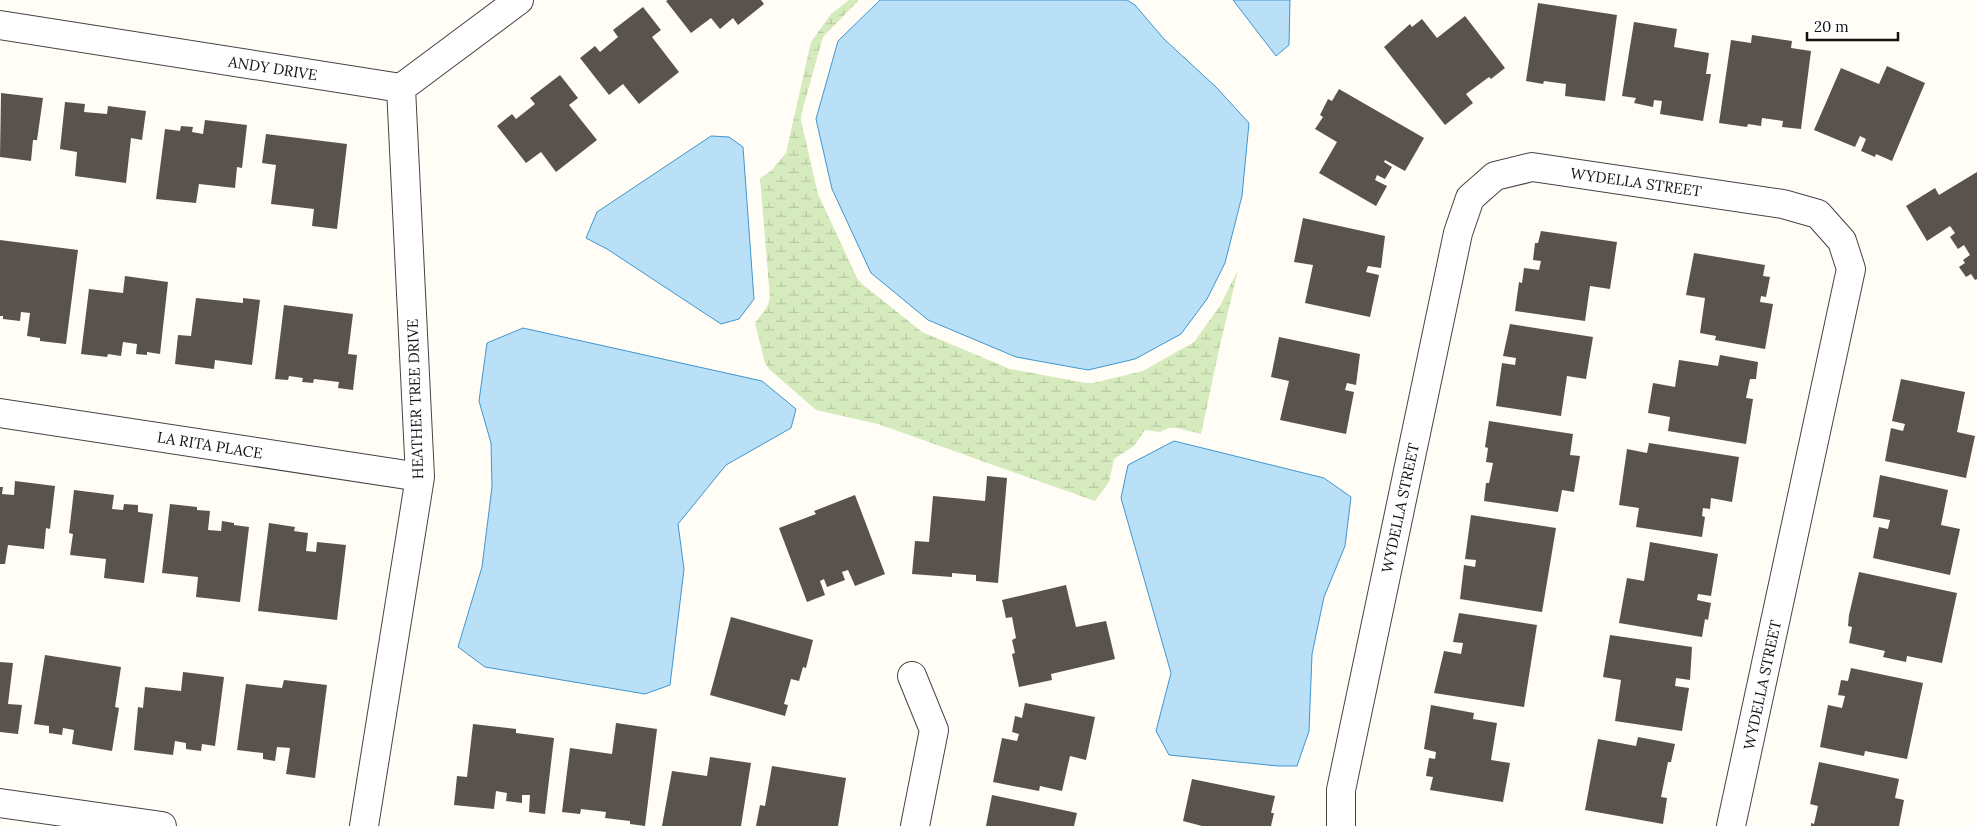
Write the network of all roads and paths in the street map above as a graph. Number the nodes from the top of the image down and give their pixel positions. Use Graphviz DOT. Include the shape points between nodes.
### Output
graph roads {
  1 [pos="519,0"];
  2 [pos="0,25"];
  3 [pos="401,88"];
  4 [pos="0,413"];
  5 [pos="420,478"];
  6 [pos="912,676"];
  7 [pos="0,803"];
  8 [pos="162,826"];
  9 [pos="364,826"];
  10 [pos="915,826"];
  11 [pos="1341,826"];
  12 [pos="1731,826"];
  1 -- 3 [label="street"];
  2 -- 3 [label="street, ANDY DRIVE"];
  3 -- 5 [label="street, HEATHER TREE DRIVE"];
  4 -- 5 [label="street, LA RITA PLACE"];
  5 -- 9 [label="street, HEATHER TREE DRIVE"];
  6 -- 10 [label="street" via="934,730"];
  7 -- 8 [label="street"];
  11 -- 12 [label="street, WYDELLA STREET" via="1341,790 1458,233 1470,198 1495,176 1532,166 1783,204 1818,214 1842,241 1851,269"];
}
